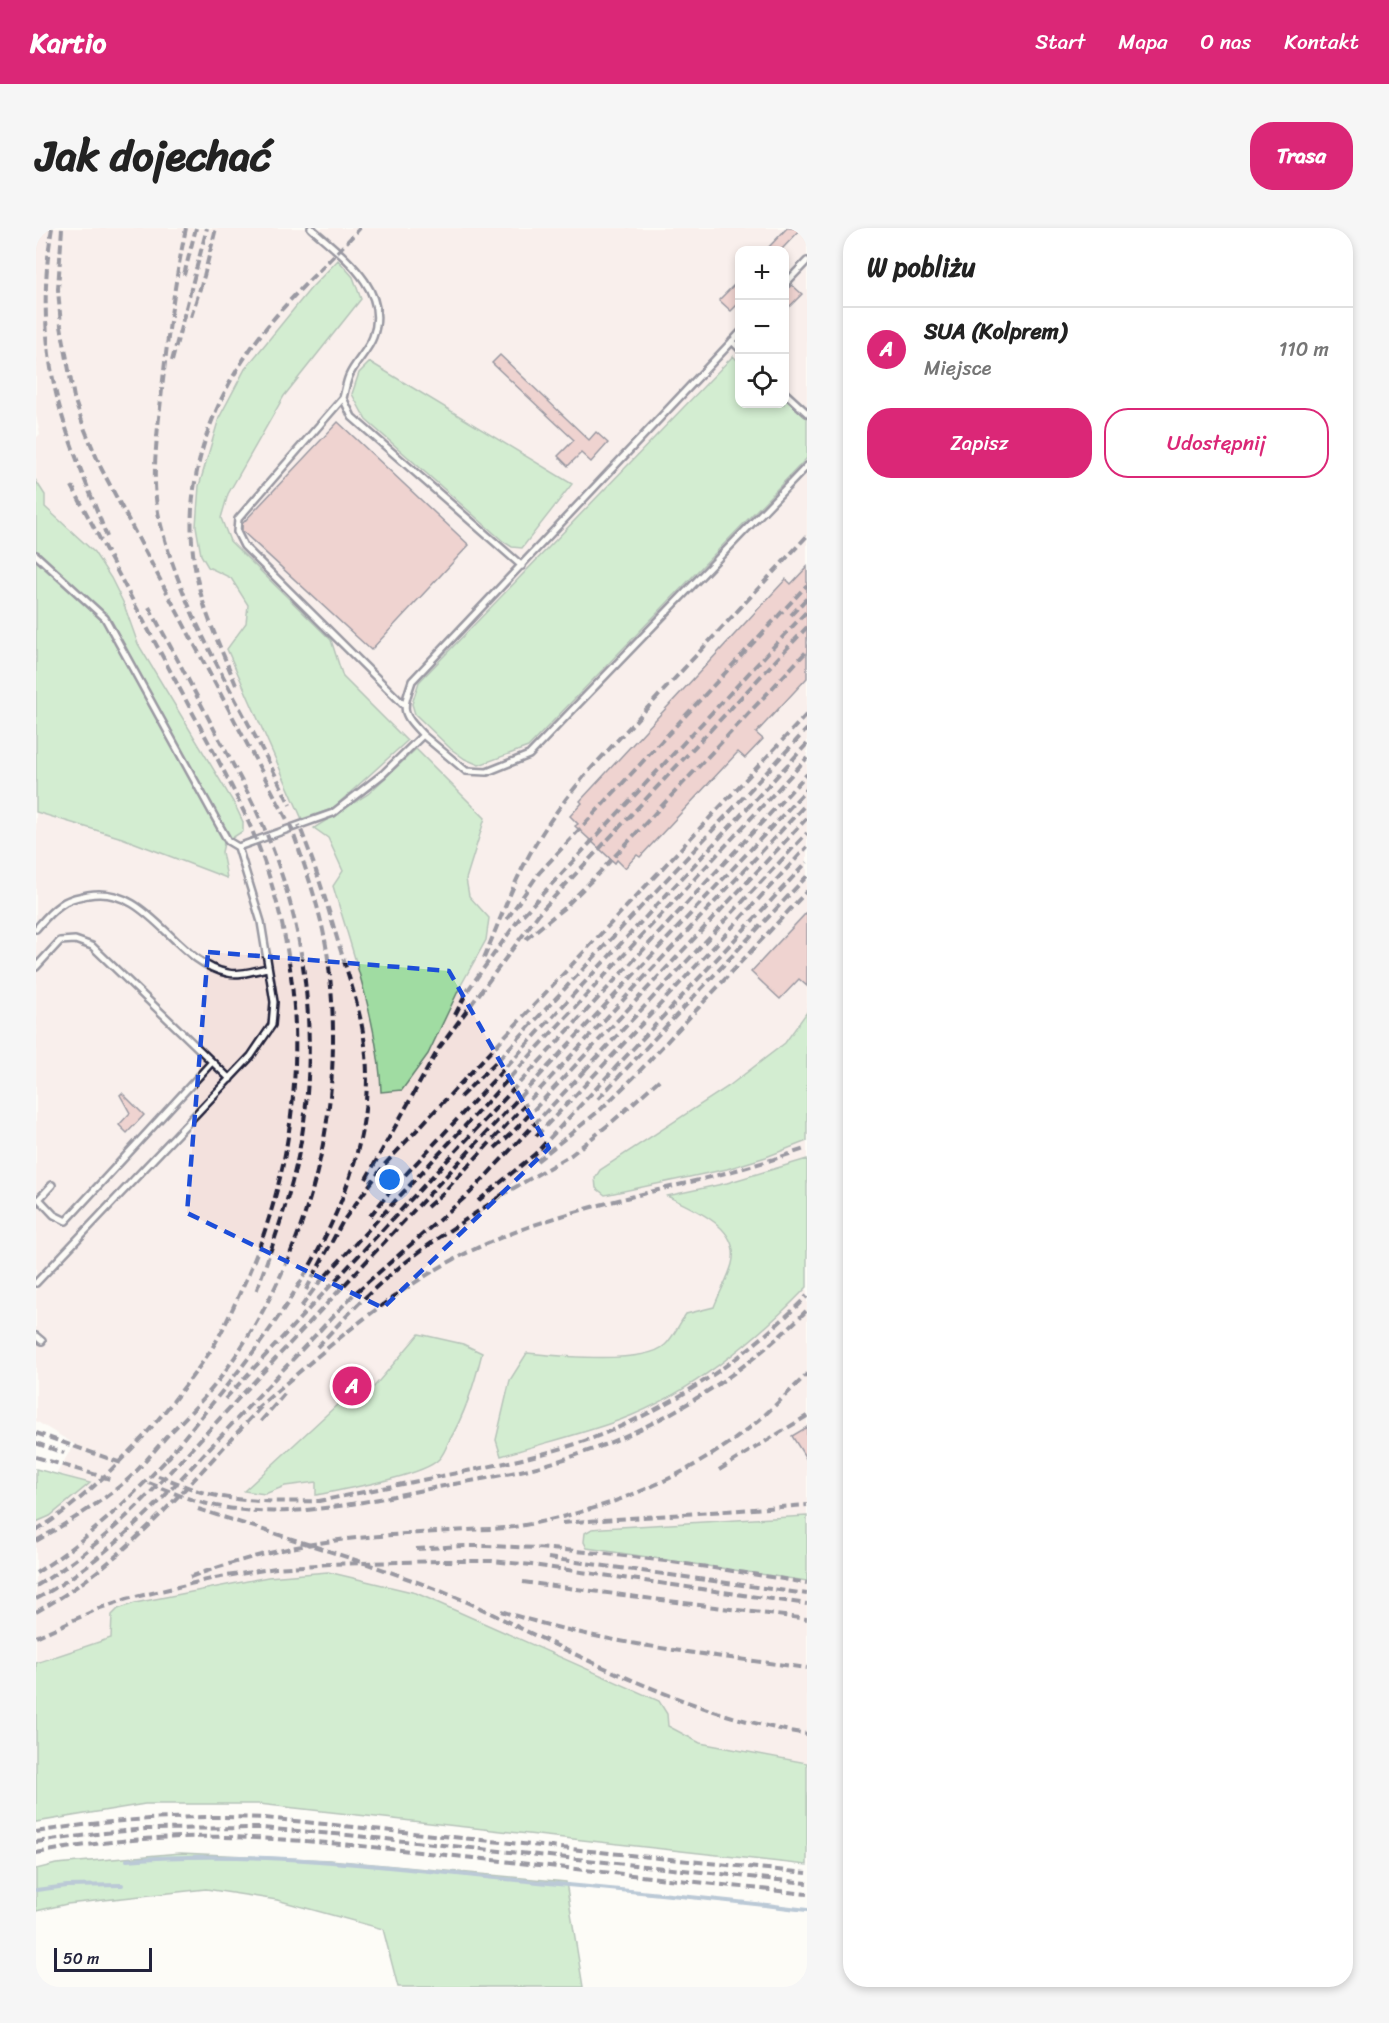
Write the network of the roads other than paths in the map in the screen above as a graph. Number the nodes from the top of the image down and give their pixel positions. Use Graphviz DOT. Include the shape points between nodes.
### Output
graph roads {
  1 [pos="311,228"];
  2 [pos="807,261"];
  3 [pos="789,280"];
  4 [pos="735,338"];
  5 [pos="732,341"];
  6 [pos="735,344"];
  7 [pos="789,397"];
  8 [pos="343,398"];
  9 [pos="807,413"];
  10 [pos="807,466"];
  11 [pos="36,555"];
  12 [pos="522,566"];
  13 [pos="404,705"];
  14 [pos="423,735"];
  15 [pos="238,847"];
  16 [pos="36,929"];
  17 [pos="36,967"];
  18 [pos="268,968"];
  19 [pos="212,1062"];
  20 [pos="230,1079"];
  21 [pos="52,1185"];
  22 [pos="36,1282"];
  23 [pos="36,1336"];
  24 [pos="42,1341"];
  1 -- 8 [label="lane" via="349,261 371,290 378,310 373,336 349,376"];
  2 -- 3 [label="lane"];
  4 -- 5 [label="lane"];
  5 -- 6 [label="lane"];
  5 -- 12 [label="lane"];
  7 -- 9 [label="lane"];
  8 -- 12 [label="lane" via="351,417"];
  8 -- 13 [label="lane" via="238,519 237,532 244,546"];
  10 -- 14 [label="lane" via="529,755 487,772 466,771"];
  11 -- 15 [label="lane" via="105,618 228,841"];
  12 -- 13 [label="lane" via="412,681"];
  13 -- 14 [label="lane" via="408,718"];
  14 -- 15 [label="lane" via="383,774 333,813"];
  15 -- 18 [label="lane" via="261,922"];
  16 -- 18 [label="lane" via="58,906 75,897 108,894 126,898 208,965 228,973"];
  17 -- 19 [label="lane" via="60,942 75,940 92,946"];
  18 -- 20 [label="lane" via="274,1002 272,1025"];
  19 -- 20 [label="lane"];
  19 -- 21 [label="lane" via="66,1221 39,1199"];
  20 -- 22 [label="lane"];
  23 -- 24 [label="lane"];
}
